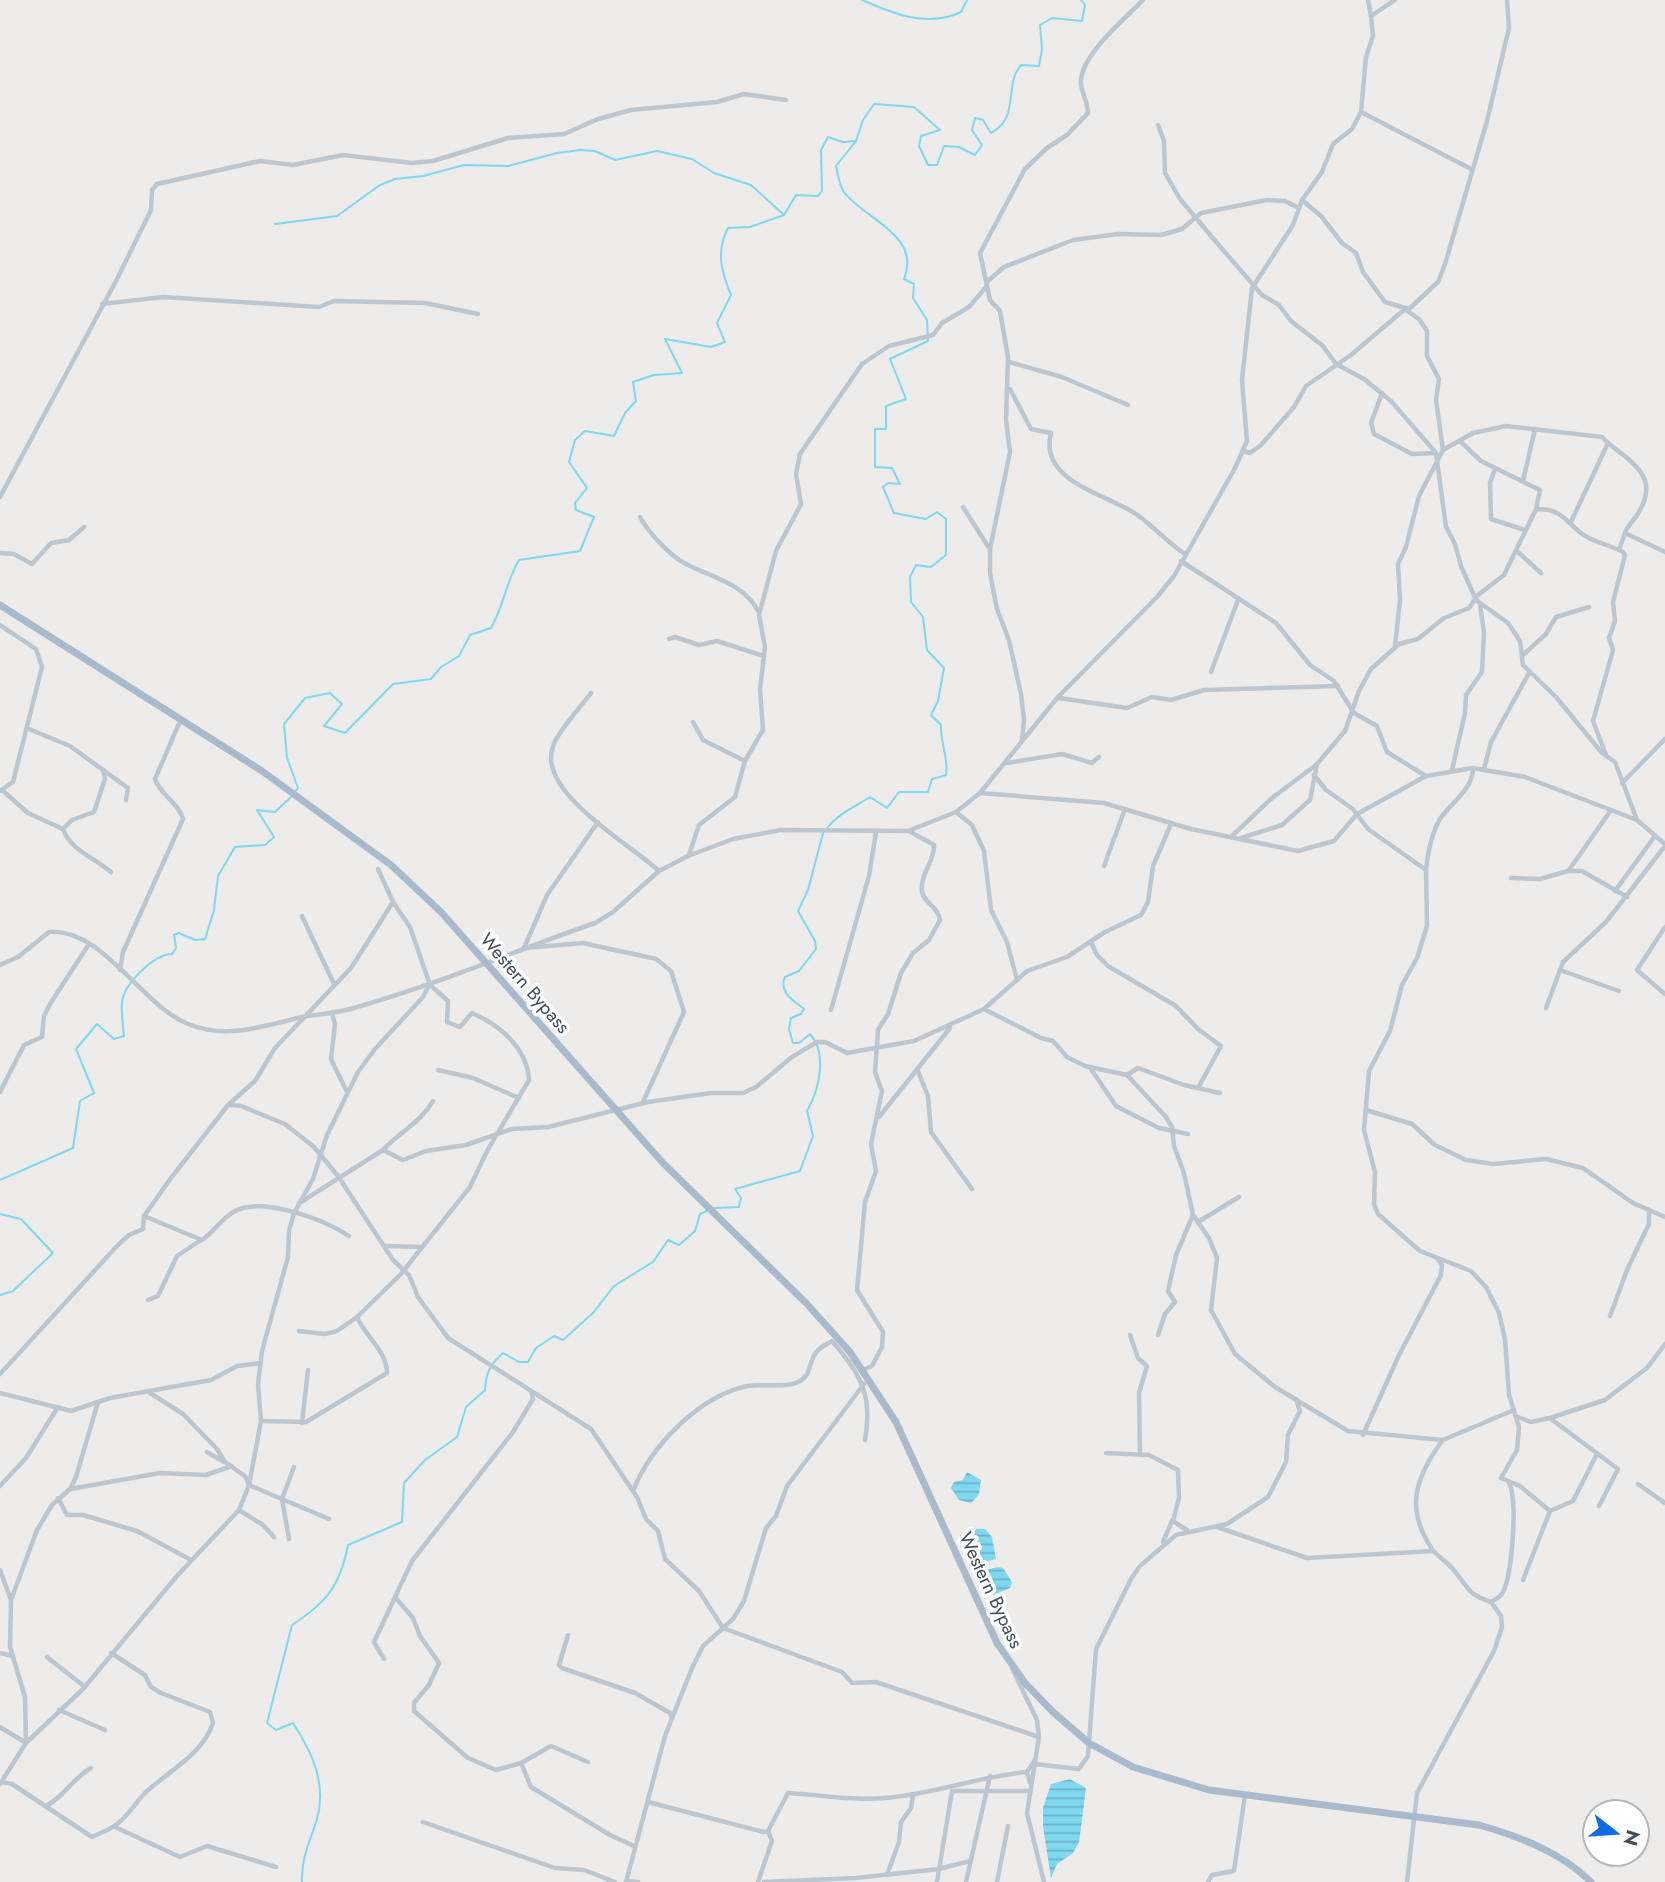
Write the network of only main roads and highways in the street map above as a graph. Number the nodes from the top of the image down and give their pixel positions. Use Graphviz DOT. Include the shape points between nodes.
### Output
graph roads {
  1 [pos="0,605"];
  2 [pos="1591,1882"];
  1 -- 2 [label="main road, Western Bypass" via="287,789 391,865 441,912 614,1110 807,1304 863,1370 896,1422 980,1611 1011,1665 1053,1713 1089,1743 1133,1767 1175,1782 1245,1795 1454,1819 1503,1832 1556,1856"];
}
